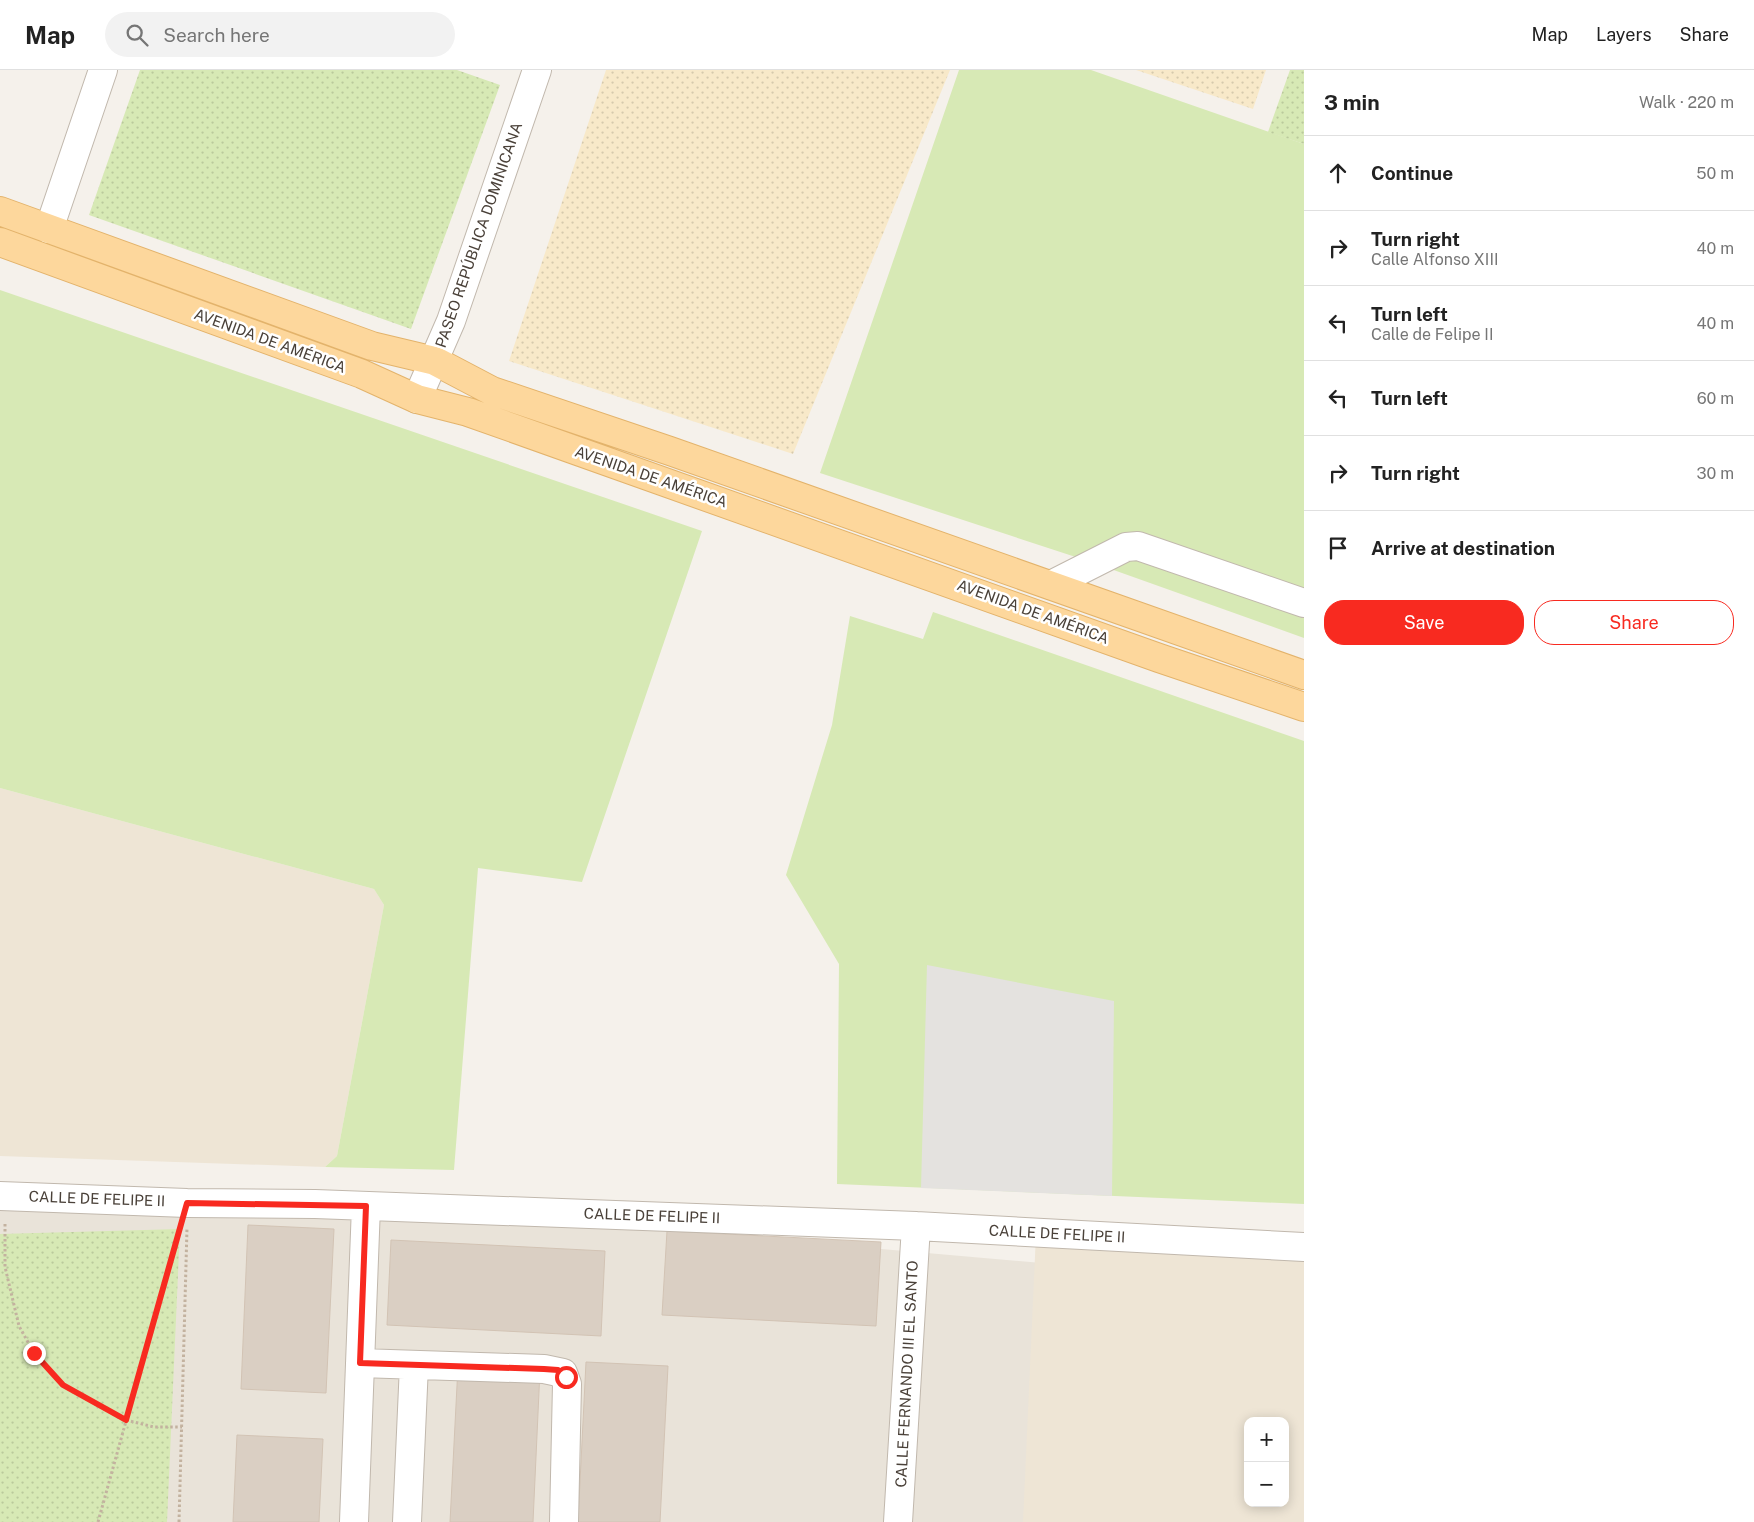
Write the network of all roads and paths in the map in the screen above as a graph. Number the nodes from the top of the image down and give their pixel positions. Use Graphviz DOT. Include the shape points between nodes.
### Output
graph roads {
  1 [pos="103,70"];
  2 [pos="537,70"];
  3 [pos="0,211"];
  4 [pos="49,229"];
  5 [pos="0,242"];
  6 [pos="435,360"];
  7 [pos="417,399"];
  8 [pos="1050,585"];
  9 [pos="1304,603"];
  10 [pos="1304,675"];
  11 [pos="1304,707"];
  12 [pos="2,1196"];
  13 [pos="187,1203"];
  14 [pos="366,1206"];
  15 [pos="916,1226"];
  16 [pos="1304,1247"];
  17 [pos="360,1363"];
  18 [pos="414,1365"];
  19 [pos="126,1420"];
  20 [pos="182,1427"];
  21 [pos="98,1522"];
  22 [pos="179,1522"];
  23 [pos="354,1522"];
  24 [pos="407,1522"];
  25 [pos="564,1522"];
  26 [pos="898,1522"];
  1 -- 4 [label="street"];
  2 -- 6 [label="street, PASEO REPÚBLICA DOMINICANA"];
  3 -- 4 [label="main road, AVENIDA DE AMÉRICA"];
  4 -- 6 [label="main road, AVENIDA DE AMÉRICA" via="372,346"];
  5 -- 7 [label="main road, AVENIDA DE AMÉRICA" via="362,374"];
  6 -- 7 [label="street, PASEO REPÚBLICA DOMINICANA"];
  6 -- 8 [label="main road, AVENIDA DE AMÉRICA" via="492,391"];
  7 -- 11 [label="main road, AVENIDA DE AMÉRICA" via="468,412"];
  8 -- 9 [label="street, AVENIDA DE AMÉRICA" via="1126,547 1138,546"];
  8 -- 10 [label="main road, AVENIDA DE AMÉRICA"];
  12 -- 13 [label="street, CALLE DE FELIPE II"];
  12 -- 19 [label="path" via="5,1267 19,1326 34,1353 63,1385"];
  13 -- 14 [label="street, CALLE DE FELIPE II"];
  13 -- 19 [label="path"];
  13 -- 20 [label="path"];
  14 -- 15 [label="street, CALLE DE FELIPE II"];
  14 -- 17 [label="street"];
  15 -- 16 [label="street, CALLE DE FELIPE II"];
  15 -- 26 [label="street, CALLE FERNANDO III EL SANTO"];
  17 -- 18 [label="street"];
  17 -- 23 [label="street"];
  18 -- 24 [label="street"];
  18 -- 25 [label="street" via="563,1372 567,1384"];
  19 -- 20 [label="path" via="154,1427"];
  19 -- 21 [label="path"];
  20 -- 22 [label="path"];
}
